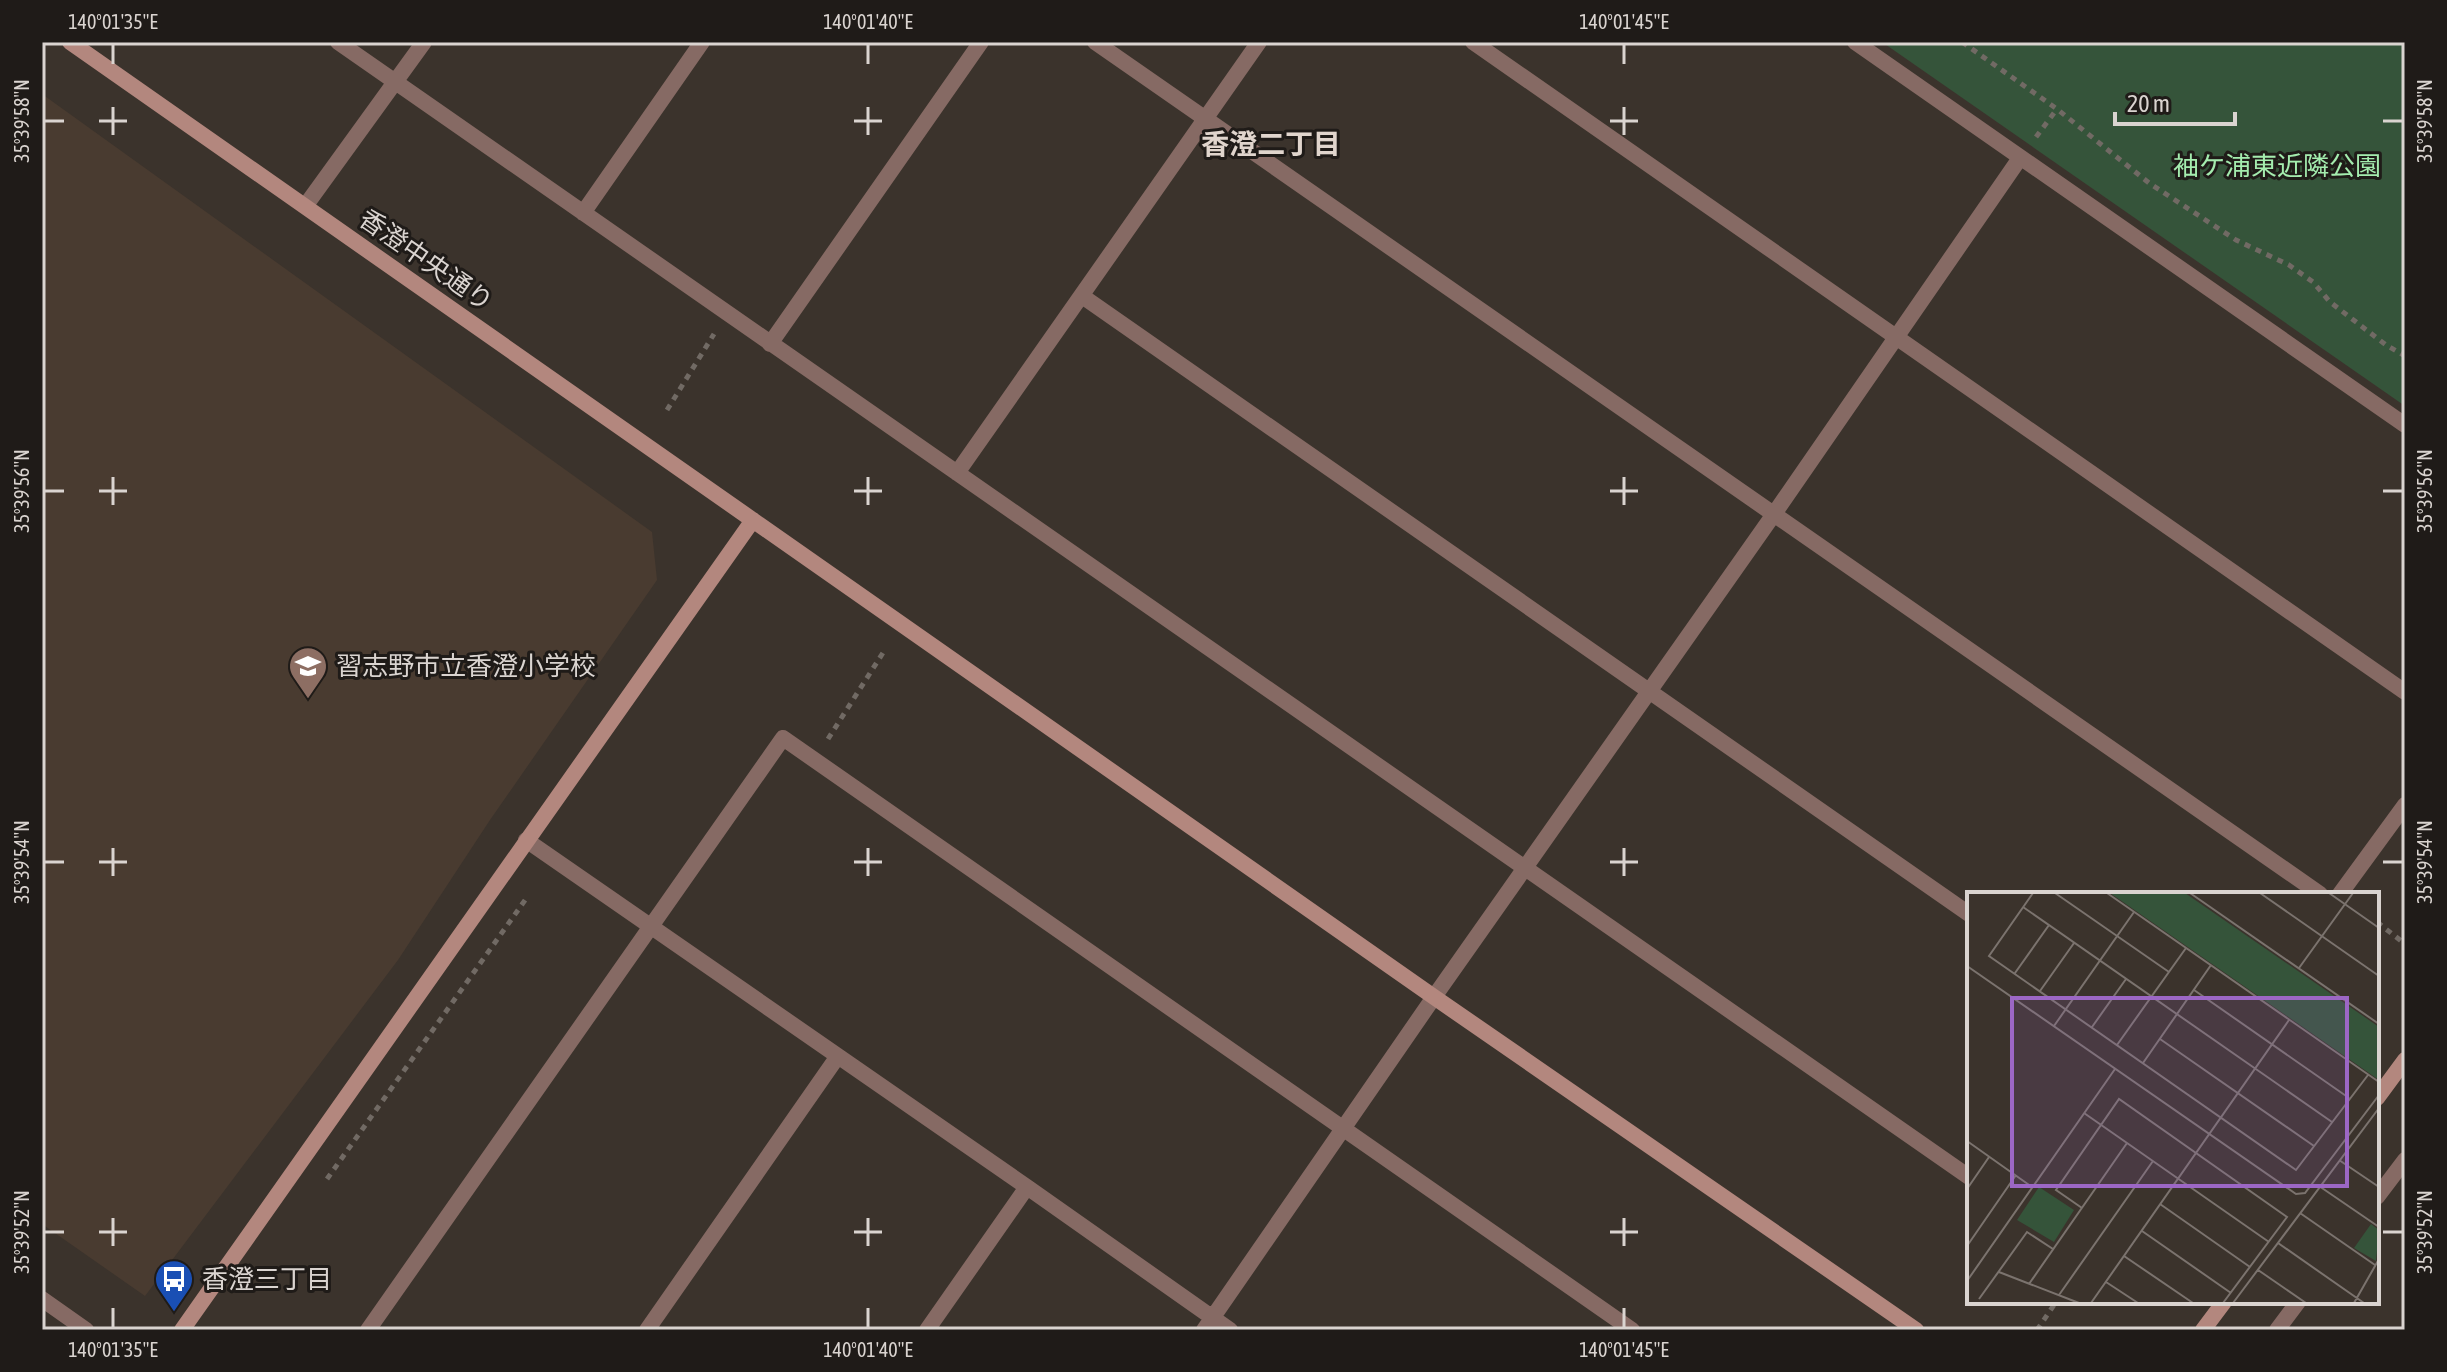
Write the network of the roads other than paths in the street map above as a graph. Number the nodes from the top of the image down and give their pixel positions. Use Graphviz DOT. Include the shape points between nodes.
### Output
graph roads {
  1 [pos="70,42"];
  2 [pos="338,42"];
  3 [pos="424,42"];
  4 [pos="702,42"];
  5 [pos="981,42"];
  6 [pos="1095,42"];
  7 [pos="1259,42"];
  8 [pos="1473,42"];
  9 [pos="1855,42"];
  10 [pos="396,82"];
  11 [pos="1205,119"];
  12 [pos="2020,158"];
  13 [pos="306,205"];
  14 [pos="583,213"];
  15 [pos="1082,296"];
  16 [pos="1897,338"];
  17 [pos="770,344"];
  18 [pos="2405,425"];
  19 [pos="957,473"];
  20 [pos="1774,514"];
  21 [pos="753,520"];
  22 [pos="2405,692"];
  23 [pos="1650,693"];
  24 [pos="2405,805"];
  25 [pos="526,840"];
  26 [pos="1526,866"];
  27 [pos="2317,892"];
  28 [pos="2341,892"];
  29 [pos="1967,913"];
  30 [pos="652,926"];
  31 [pos="1434,997"];
  32 [pos="838,1056"];
  33 [pos="2405,1060"];
  34 [pos="2379,1095"];
  35 [pos="1345,1127"];
  36 [pos="2405,1160"];
  37 [pos="1967,1176"];
  38 [pos="2389,1181"];
  39 [pos="1027,1187"];
  40 [pos="2405,1191"];
  41 [pos="2379,1194"];
  42 [pos="42,1299"];
  43 [pos="2222,1304"];
  44 [pos="2296,1304"];
  45 [pos="1209,1324"];
  46 [pos="86,1330"];
  47 [pos="182,1330"];
  48 [pos="368,1330"];
  49 [pos="647,1330"];
  50 [pos="927,1330"];
  51 [pos="1230,1330"];
  52 [pos="1632,1330"];
  53 [pos="1916,1330"];
  54 [pos="2203,1330"];
  55 [pos="2277,1330"];
  1 -- 13 [label="street, 香澄中央通り"];
  2 -- 10 [label="street"];
  3 -- 10 [label="street"];
  4 -- 14 [label="street"];
  5 -- 17 [label="street"];
  6 -- 11 [label="street"];
  7 -- 11 [label="street"];
  8 -- 16 [label="street"];
  9 -- 12 [label="street"];
  10 -- 13 [label="street"];
  10 -- 14 [label="street"];
  11 -- 15 [label="street"];
  11 -- 20 [label="street"];
  12 -- 16 [label="street"];
  12 -- 18 [label="street"];
  13 -- 21 [label="street, 香澄中央通り"];
  14 -- 17 [label="street"];
  15 -- 19 [label="street"];
  15 -- 23 [label="street"];
  16 -- 20 [label="street"];
  16 -- 22 [label="street"];
  17 -- 19 [label="street"];
  19 -- 26 [label="street"];
  20 -- 23 [label="street"];
  20 -- 27 [label="street"];
  21 -- 25 [label="street"];
  21 -- 31 [label="street, 香澄中央通り"];
  23 -- 26 [label="street"];
  23 -- 29 [label="street"];
  24 -- 28 [label="street"];
  25 -- 30 [label="street"];
  25 -- 47 [label="street"];
  26 -- 31 [label="street"];
  26 -- 37 [label="street"];
  30 -- 32 [label="street"];
  30 -- 35 [label="street" via="783,738"];
  30 -- 48 [label="street"];
  31 -- 35 [label="street"];
  31 -- 53 [label="street, 香澄中央通り"];
  32 -- 39 [label="street"];
  32 -- 49 [label="street"];
  33 -- 34 [label="street"];
  35 -- 45 [label="street"];
  35 -- 52 [label="street"];
  36 -- 38 [label="street"];
  38 -- 40 [label="street"];
  38 -- 41 [label="street"];
  39 -- 45 [label="street"];
  39 -- 50 [label="street"];
  42 -- 46 [label="street"];
  43 -- 54 [label="street"];
  44 -- 55 [label="street"];
  45 -- 51 [label="street"];
}
